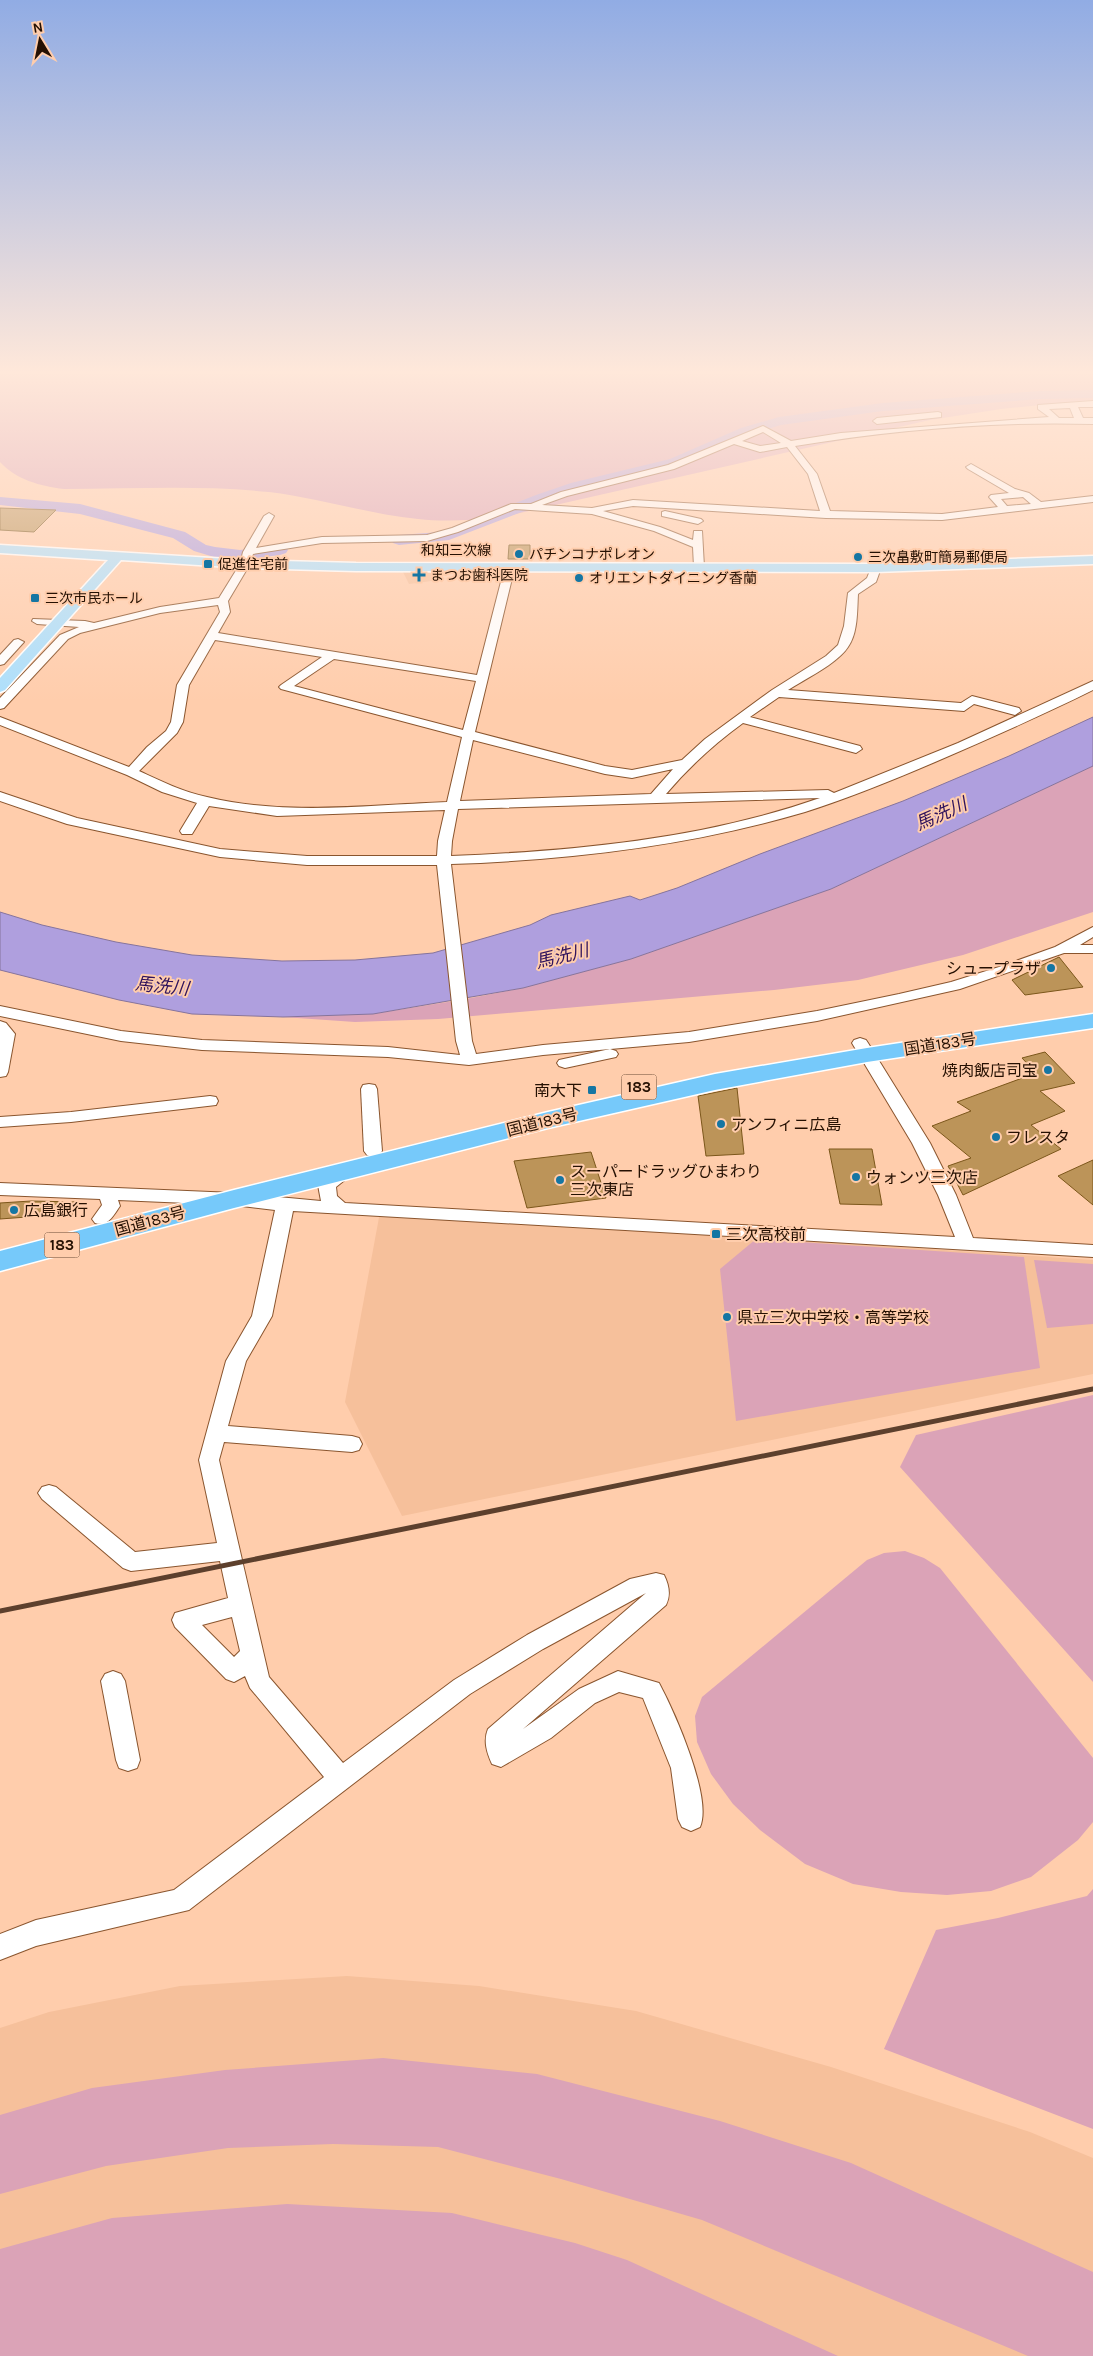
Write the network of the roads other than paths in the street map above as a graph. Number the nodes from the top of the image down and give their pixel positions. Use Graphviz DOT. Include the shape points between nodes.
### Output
graph roads {
  1 [pos="612,482"];
  2 [pos="815,482"];
  3 [pos="996,482"];
  4 [pos="1026,495"];
  5 [pos="1093,499"];
  6 [pos="620,504"];
  7 [pos="529,506"];
  8 [pos="1040,506"];
  9 [pos="698,507"];
  10 [pos="1006,511"];
  11 [pos="592,512"];
  12 [pos="826,515"];
  13 [pos="268,516"];
  14 [pos="698,521"];
  15 [pos="697,545"];
  16 [pos="0,549"];
  17 [pos="118,556"];
  18 [pos="246,557"];
  19 [pos="1093,560"];
  20 [pos="510,566"];
  21 [pos="699,567"];
  22 [pos="876,568"];
  23 [pos="223,601"];
  24 [pos="37,621"];
  25 [pos="58,621"];
  26 [pos="91,626"];
  27 [pos="213,636"];
  28 [pos="0,646"];
  29 [pos="333,654"];
  30 [pos="0,662"];
  31 [pos="482,678"];
  32 [pos="1093,685"];
  33 [pos="0,687"];
  34 [pos="776,693"];
  35 [pos="0,705"];
  36 [pos="1015,711"];
  37 [pos="742,719"];
  38 [pos="0,721"];
  39 [pos="468,735"];
  40 [pos="856,749"];
  41 [pos="686,763"];
  42 [pos="131,772"];
  43 [pos="845,794"];
  44 [pos="0,796"];
  45 [pos="656,798"];
  46 [pos="205,801"];
  47 [pos="452,806"];
  48 [pos="187,831"];
  49 [pos="446,866"];
  50 [pos="1093,931"];
  51 [pos="1093,949"];
  52 [pos="1060,950"];
  53 [pos="1093,1010"];
  54 [pos="0,1011"];
  55 [pos="1093,1021"];
  56 [pos="0,1026"];
  57 [pos="658,1040"];
  58 [pos="864,1049"];
  59 [pos="469,1060"];
  60 [pos="565,1063"];
  61 [pos="0,1072"];
  62 [pos="369,1088"];
  63 [pos="210,1101"];
  64 [pos="0,1122"];
  65 [pos="373,1152"];
  66 [pos="347,1170"];
  67 [pos="0,1189"];
  68 [pos="193,1199"];
  69 [pos="234,1199"];
  70 [pos="285,1205"];
  71 [pos="104,1207"];
  72 [pos="340,1208"];
  73 [pos="966,1243"];
  74 [pos="0,1247"];
  75 [pos="1093,1251"];
  76 [pos="0,1262"];
  77 [pos="215,1433"];
  78 [pos="352,1444"];
  79 [pos="49,1493"];
  80 [pos="228,1551"];
  81 [pos="240,1605"];
  82 [pos="252,1654"];
  83 [pos="113,1681"];
  84 [pos="128,1760"];
  85 [pos="340,1778"];
  86 [pos="691,1819"];
  87 [pos="0,1947"];
  1 -- 7 [label="street"];
  2 -- 12 [label="street"];
  3 -- 4 [label="street" via="1012,492"];
  4 -- 8 [label="street"];
  4 -- 10 [label="street" via="994,496"];
  5 -- 8 [label="street"];
  6 -- 9 [label="street"];
  6 -- 11 [label="street"];
  6 -- 14 [label="street"];
  7 -- 11 [label="street"];
  7 -- 18 [label="street" via="514,506 427,538 322,540"];
  8 -- 10 [label="street"];
  9 -- 12 [label="street"];
  9 -- 14 [label="street"];
  10 -- 12 [label="street" via="942,517"];
  11 -- 15 [label="street" via="658,529"];
  13 -- 18 [label="street"];
  14 -- 15 [label="street"];
  15 -- 21 [label="street"];
  16 -- 17 [label="main road, 和知三次線"];
  17 -- 18 [label="main road, 和知三次線"];
  17 -- 25 [label="main road"];
  18 -- 20 [label="main road, 和知三次線" via="356,567"];
  18 -- 23 [label="street"];
  19 -- 22 [label="main road, 和知三次線"];
  20 -- 21 [label="main road, 和知三次線"];
  20 -- 31 [label="street"];
  21 -- 22 [label="main road, 和知三次線"];
  22 -- 34 [label="street" via="872,580 853,593 850,626 843,646"];
  23 -- 26 [label="street" via="160,610"];
  23 -- 27 [label="street" via="225,612"];
  24 -- 25 [label="street"];
  25 -- 26 [label="street"];
  25 -- 33 [label="main road"];
  26 -- 35 [label="street" via="64,637"];
  27 -- 29 [label="street"];
  27 -- 42 [label="street" via="184,685 177,722 171,733"];
  28 -- 30 [label="street" via="18,642"];
  29 -- 31 [label="street"];
  29 -- 39 [label="street" via="285,687"];
  31 -- 39 [label="street"];
  32 -- 43 [label="street" via="1037,713"];
  34 -- 36 [label="street" via="964,707 972,700 979,700"];
  34 -- 37 [label="street"];
  37 -- 40 [label="street"];
  37 -- 41 [label="street"];
  38 -- 42 [label="street"];
  39 -- 41 [label="street" via="632,774"];
  39 -- 47 [label="street"];
  41 -- 45 [label="street"];
  42 -- 46 [label="street" via="167,789"];
  43 -- 45 [label="street"];
  43 -- 49 [label="street" via="711,832 628,846"];
  44 -- 49 [label="street" via="61,818 221,853 330,862"];
  45 -- 47 [label="street"];
  46 -- 47 [label="street" via="277,812"];
  46 -- 48 [label="street"];
  47 -- 49 [label="street" via="445,841"];
  49 -- 59 [label="street" via="464,1041"];
  50 -- 52 [label="street"];
  51 -- 52 [label="street"];
  52 -- 57 [label="street" via="946,988 817,1016"];
  53 -- 58 [label="highway, 国道183号 / 183"];
  54 -- 59 [label="street" via="121,1036 202,1045 388,1052"];
  55 -- 58 [label="highway, 国道183号 / 183"];
  56 -- 61 [label="street" via="7,1034"];
  57 -- 59 [label="street"];
  57 -- 60 [label="street" via="630,1051"];
  58 -- 65 [label="highway, 国道183号 / 183" via="709,1071 542,1108"];
  58 -- 66 [label="highway, 国道183号 / 183" via="548,1120"];
  58 -- 73 [label="street" via="921,1142"];
  62 -- 65 [label="street"];
  63 -- 64 [label="street"];
  65 -- 68 [label="highway, 国道183号 / 183"];
  66 -- 69 [label="highway, 国道183号 / 183"];
  66 -- 72 [label="street" via="327,1186 328,1198"];
  67 -- 71 [label="street"];
  68 -- 69 [label="street"];
  68 -- 71 [label="highway, 国道183号 / 183"];
  69 -- 70 [label="street"];
  69 -- 76 [label="highway, 国道183号 / 183"];
  70 -- 72 [label="street"];
  70 -- 77 [label="street" via="262,1316 236,1361"];
  71 -- 74 [label="highway, 国道183号 / 183"];
  72 -- 73 [label="street"];
  73 -- 75 [label="street"];
  77 -- 78 [label="street"];
  77 -- 80 [label="street" via="209,1460"];
  79 -- 80 [label="street" via="131,1562"];
  80 -- 81 [label="street"];
  81 -- 82 [label="street"];
  81 -- 82 [label="street" via="183,1620 234,1672"];
  82 -- 85 [label="street" via="258,1681"];
  83 -- 84 [label="street"];
  85 -- 86 [label="street" via="462,1687 535,1642 629,1591 656,1582 658,1598 497,1737 501,1756 543,1730 587,1696 618,1681 651,1690 662,1708 683,1768"];
  85 -- 87 [label="street" via="180,1901 36,1933"];
}
